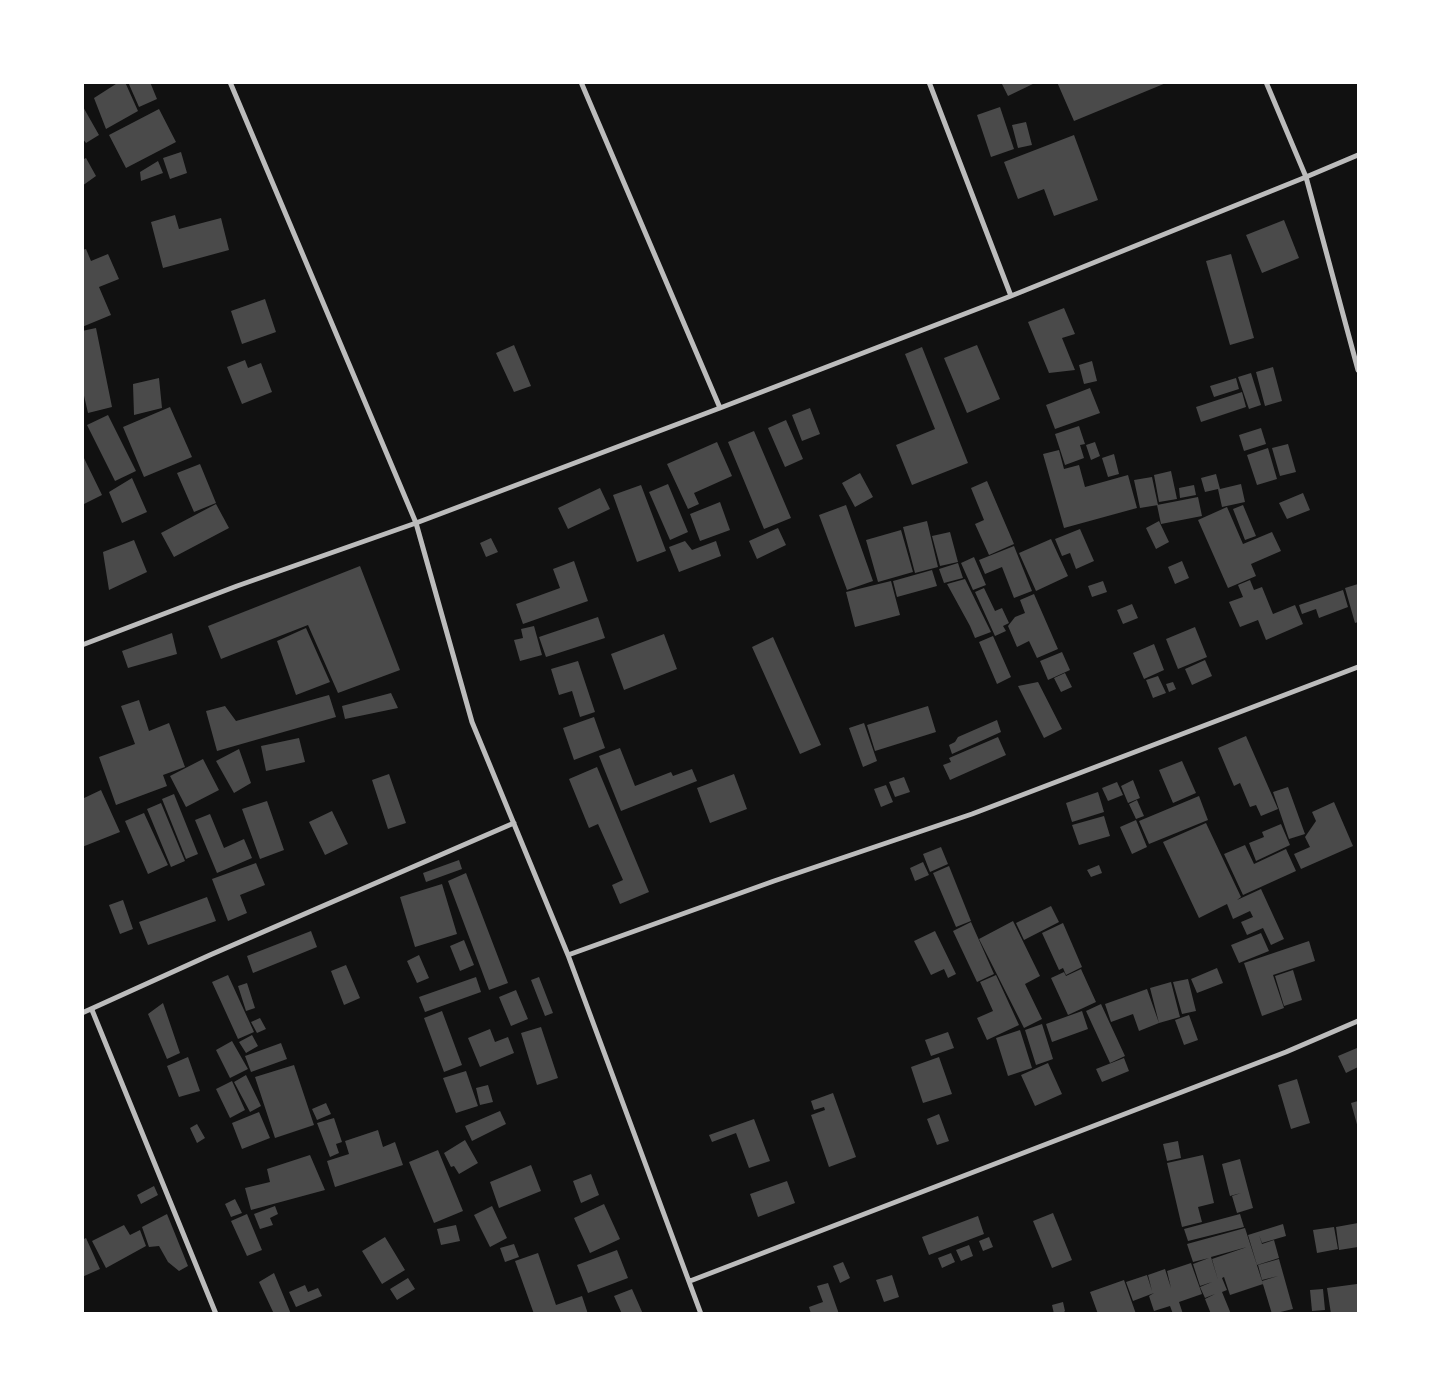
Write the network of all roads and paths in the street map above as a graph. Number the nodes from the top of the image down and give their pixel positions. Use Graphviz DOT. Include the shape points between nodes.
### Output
graph roads {
  1 [pos="230,82"];
  2 [pos="581,82"];
  3 [pos="929,82"];
  4 [pos="1266,82"];
  5 [pos="1358,154"];
  6 [pos="1306,177"];
  7 [pos="1010,296"];
  8 [pos="1358,370"];
  9 [pos="720,408"];
  10 [pos="416,523"];
  11 [pos="82,646"];
  12 [pos="1358,667"];
  13 [pos="514,823"];
  14 [pos="568,955"];
  15 [pos="92,1010"];
  16 [pos="82,1013"];
  17 [pos="1358,1021"];
  18 [pos="690,1281"];
  19 [pos="216,1314"];
  20 [pos="701,1314"];
  1 -- 10 [label="street"];
  2 -- 9 [label="street"];
  3 -- 7 [label="street"];
  4 -- 6 [label="street"];
  5 -- 6 [label="street"];
  6 -- 7 [label="street"];
  6 -- 8 [label="street"];
  7 -- 9 [label="street"];
  9 -- 10 [label="street"];
  10 -- 11 [label="street" via="237,586"];
  10 -- 13 [label="street" via="472,722"];
  12 -- 14 [label="street" via="972,814"];
  13 -- 14 [label="street"];
  13 -- 15 [label="street"];
  14 -- 18 [label="street"];
  15 -- 16 [label="street"];
  15 -- 19 [label="street"];
  17 -- 18 [label="street"];
  18 -- 20 [label="street"];
}
